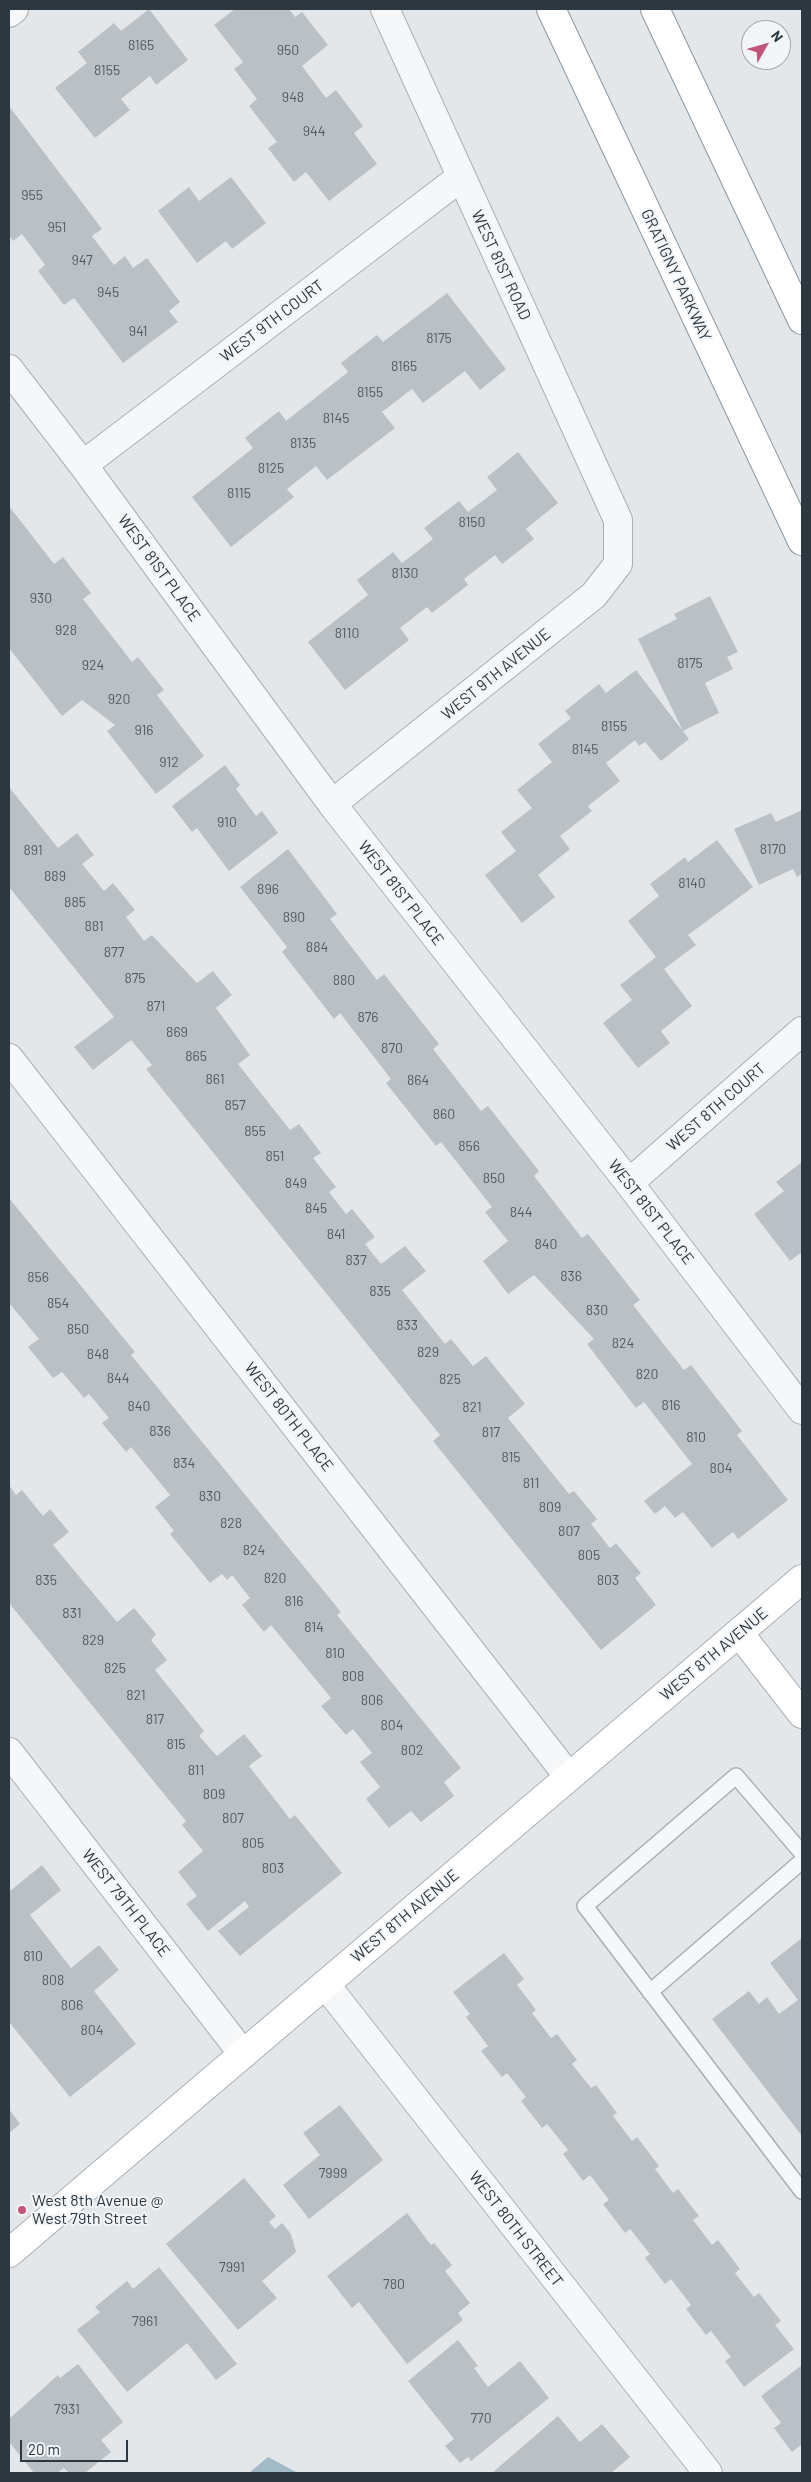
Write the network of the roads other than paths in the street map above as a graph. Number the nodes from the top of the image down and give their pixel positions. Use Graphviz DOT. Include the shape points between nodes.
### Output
graph roads {
  1 [pos="14,9"];
  2 [pos="385,9"];
  3 [pos="551,9"];
  4 [pos="655,9"];
  5 [pos="9,13"];
  6 [pos="461,177"];
  7 [pos="802,320"];
  8 [pos="9,369"];
  9 [pos="83,465"];
  10 [pos="618,520"];
  11 [pos="802,542"];
  12 [pos="332,804"];
  13 [pos="802,1031"];
  14 [pos="9,1058"];
  15 [pos="629,1183"];
  16 [pos="802,1410"];
  17 [pos="802,1579"];
  18 [pos="739,1633"];
  19 [pos="802,1714"];
  20 [pos="9,1752"];
  21 [pos="569,1777"];
  22 [pos="802,1853"];
  23 [pos="802,1861"];
  24 [pos="325,1984"];
  25 [pos="650,1992"];
  26 [pos="243,2054"];
  27 [pos="802,2190"];
  28 [pos="9,2253"];
  29 [pos="708,2473"];
  1 -- 5 [label="street"];
  2 -- 6 [label="street, WEST 81ST ROAD"];
  3 -- 11 [label="main road, GRATIGNY PARKWAY"];
  4 -- 7 [label="main road"];
  6 -- 9 [label="street, WEST 9TH COURT"];
  6 -- 10 [label="street, WEST 81ST ROAD"];
  8 -- 9 [label="street, WEST 81ST PLACE"];
  9 -- 12 [label="street, WEST 81ST PLACE"];
  10 -- 12 [label="street, WEST 9TH AVENUE" via="618,564 594,595"];
  12 -- 15 [label="street, WEST 81ST PLACE"];
  13 -- 15 [label="street, WEST 8TH COURT"];
  14 -- 21 [label="street, WEST 80TH PLACE"];
  15 -- 16 [label="street, WEST 81ST PLACE"];
  17 -- 18 [label="main road, WEST 8TH AVENUE"];
  18 -- 19 [label="main road"];
  18 -- 21 [label="main road, WEST 8TH AVENUE"];
  20 -- 26 [label="street, WEST 79TH PLACE"];
  21 -- 24 [label="main road, WEST 8TH AVENUE"];
  22 -- 25 [label="lane" via="736,1776 585,1906"];
  23 -- 25 [label="lane"];
  24 -- 26 [label="main road, WEST 8TH AVENUE"];
  24 -- 29 [label="street, WEST 80TH STREET"];
  25 -- 27 [label="lane"];
  26 -- 28 [label="main road, WEST 8TH AVENUE"];
}
